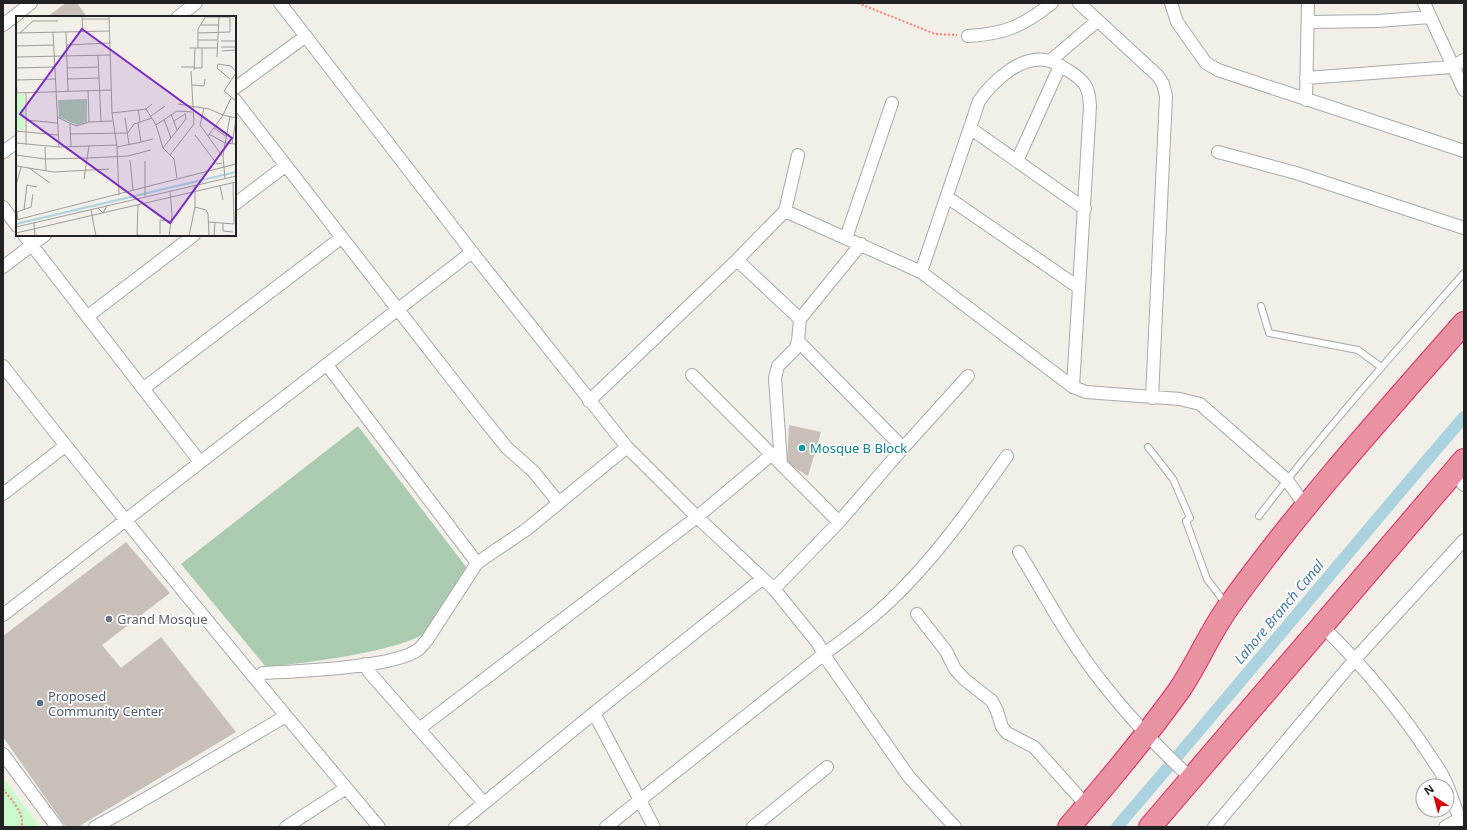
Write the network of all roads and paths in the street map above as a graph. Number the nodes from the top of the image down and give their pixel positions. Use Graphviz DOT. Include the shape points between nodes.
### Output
graph roads {
  1 [pos="31,3"];
  2 [pos="196,3"];
  3 [pos="280,3"];
  4 [pos="858,3"];
  5 [pos="1052,3"];
  6 [pos="1079,3"];
  7 [pos="1171,3"];
  8 [pos="1308,3"];
  9 [pos="1424,3"];
  10 [pos="16,7"];
  11 [pos="179,16"];
  12 [pos="1430,17"];
  13 [pos="1097,21"];
  14 [pos="1308,22"];
  15 [pos="3,25"];
  16 [pos="306,36"];
  17 [pos="968,36"];
  18 [pos="1464,60"];
  19 [pos="1055,64"];
  20 [pos="1452,67"];
  21 [pos="1306,78"];
  22 [pos="236,87"];
  23 [pos="1464,90"];
  24 [pos="1306,100"];
  25 [pos="236,101"];
  26 [pos="892,103"];
  27 [pos="970,128"];
  28 [pos="16,143"];
  29 [pos="1464,151"];
  30 [pos="3,152"];
  31 [pos="1218,152"];
  32 [pos="798,155"];
  33 [pos="1017,161"];
  34 [pos="285,166"];
  35 [pos="947,197"];
  36 [pos="236,203"];
  37 [pos="3,207"];
  38 [pos="1085,209"];
  39 [pos="785,211"];
  40 [pos="16,225"];
  41 [pos="1464,228"];
  42 [pos="25,236"];
  43 [pos="44,236"];
  44 [pos="193,236"];
  45 [pos="341,238"];
  46 [pos="846,238"];
  47 [pos="861,244"];
  48 [pos="32,245"];
  49 [pos="472,252"];
  50 [pos="737,260"];
  51 [pos="3,267"];
  52 [pos="921,272"];
  53 [pos="1464,273"];
  54 [pos="1078,287"];
  55 [pos="1261,306"];
  56 [pos="397,310"];
  57 [pos="88,316"];
  58 [pos="800,319"];
  59 [pos="1464,323"];
  60 [pos="798,341"];
  61 [pos="327,365"];
  62 [pos="1381,367"];
  63 [pos="5,372"];
  64 [pos="692,375"];
  65 [pos="968,376"];
  66 [pos="1073,387"];
  67 [pos="144,388"];
  68 [pos="1152,398"];
  69 [pos="589,401"];
  70 [pos="65,446"];
  71 [pos="627,447"];
  72 [pos="1148,447"];
  73 [pos="903,448"];
  74 [pos="771,455"];
  75 [pos="1007,456"];
  76 [pos="200,462"];
  77 [pos="781,464"];
  78 [pos="1460,473"];
  79 [pos="1287,480"];
  80 [pos="3,494"];
  81 [pos="559,503"];
  82 [pos="1306,507"];
  83 [pos="1259,516"];
  84 [pos="697,517"];
  85 [pos="126,520"];
  86 [pos="839,522"];
  87 [pos="1464,540"];
  88 [pos="1019,552"];
  89 [pos="477,563"];
  90 [pos="762,579"];
  91 [pos="774,589"];
  92 [pos="1228,606"];
  93 [pos="917,614"];
  94 [pos="3,615"];
  95 [pos="1322,625"];
  96 [pos="824,654"];
  97 [pos="1356,658"];
  98 [pos="366,664"];
  99 [pos="256,679"];
  100 [pos="594,713"];
  101 [pos="286,716"];
  102 [pos="419,729"];
  103 [pos="1153,741"];
  104 [pos="3,754"];
  105 [pos="827,767"];
  106 [pos="1186,773"];
  107 [pos="346,788"];
  108 [pos="3,789"];
  109 [pos="640,800"];
  110 [pos="484,803"];
  111 [pos="1087,806"];
  112 [pos="1462,823"];
  113 [pos="21,827"];
  114 [pos="57,827"];
  115 [pos="95,827"];
  116 [pos="286,827"];
  117 [pos="379,827"];
  118 [pos="454,827"];
  119 [pos="606,827"];
  120 [pos="654,827"];
  121 [pos="753,827"];
  122 [pos="955,827"];
  123 [pos="1069,827"];
  124 [pos="1150,827"];
  125 [pos="1214,827"];
  126 [pos="1445,827"];
  1 -- 10 [label="street"];
  2 -- 11 [label="street"];
  3 -- 16 [label="street"];
  4 -- 17 [label="path" via="935,34"];
  5 -- 17 [label="street" via="1011,30 990,35"];
  6 -- 13 [label="street"];
  7 -- 24 [label="street" via="1177,22 1206,63 1218,70"];
  8 -- 14 [label="street"];
  9 -- 12 [label="street"];
  10 -- 15 [label="street"];
  12 -- 14 [label="street"];
  12 -- 20 [label="street"];
  13 -- 19 [label="street"];
  13 -- 68 [label="street" via="1158,76 1166,96"];
  14 -- 21 [label="street"];
  16 -- 22 [label="street"];
  16 -- 49 [label="street"];
  18 -- 20 [label="street"];
  19 -- 27 [label="street" via="1027,62 1002,75 979,102"];
  19 -- 33 [label="street"];
  19 -- 38 [label="street" via="1076,76 1089,92"];
  20 -- 21 [label="street"];
  20 -- 23 [label="street"];
  21 -- 24 [label="street"];
  24 -- 29 [label="street"];
  25 -- 34 [label="street"];
  26 -- 46 [label="street"];
  27 -- 33 [label="street"];
  27 -- 35 [label="street"];
  28 -- 30 [label="street"];
  31 -- 41 [label="street" via="1296,173"];
  32 -- 39 [label="street"];
  33 -- 38 [label="street"];
  34 -- 36 [label="street"];
  34 -- 45 [label="street"];
  35 -- 52 [label="street"];
  35 -- 54 [label="street"];
  37 -- 40 [label="street"];
  38 -- 54 [label="street"];
  39 -- 46 [label="street"];
  39 -- 50 [label="street"];
  42 -- 48 [label="street"];
  43 -- 48 [label="street"];
  44 -- 57 [label="street"];
  45 -- 56 [label="street"];
  45 -- 67 [label="street"];
  46 -- 47 [label="street"];
  47 -- 52 [label="street"];
  47 -- 58 [label="street"];
  48 -- 51 [label="street"];
  48 -- 57 [label="street"];
  49 -- 56 [label="street"];
  49 -- 69 [label="street"];
  50 -- 58 [label="street"];
  50 -- 69 [label="street"];
  52 -- 66 [label="street"];
  53 -- 62 [label="lane"];
  54 -- 66 [label="street"];
  55 -- 62 [label="lane" via="1269,333 1358,350"];
  56 -- 61 [label="street"];
  56 -- 81 [label="street" via="507,448 533,471"];
  57 -- 67 [label="street"];
  58 -- 60 [label="street"];
  59 -- 82 [label="highway"];
  60 -- 73 [label="street"];
  60 -- 77 [label="street" via="795,349 778,366 775,374"];
  61 -- 76 [label="street"];
  61 -- 89 [label="street"];
  62 -- 79 [label="lane"];
  63 -- 70 [label="street"];
  64 -- 74 [label="street"];
  65 -- 73 [label="street"];
  66 -- 68 [label="street" via="1086,392"];
  67 -- 76 [label="street"];
  68 -- 79 [label="street" via="1180,399 1200,404"];
  69 -- 71 [label="street"];
  70 -- 80 [label="street"];
  70 -- 85 [label="street"];
  71 -- 81 [label="street"];
  71 -- 84 [label="street"];
  72 -- 92 [label="lane" via="1173,479 1190,518 1186,521 1207,579"];
  73 -- 86 [label="street"];
  74 -- 77 [label="street"];
  74 -- 84 [label="street"];
  75 -- 96 [label="street" via="973,504 909,581 849,637"];
  76 -- 85 [label="street"];
  77 -- 86 [label="street"];
  78 -- 95 [label="highway"];
  79 -- 82 [label="street"];
  79 -- 83 [label="lane"];
  81 -- 89 [label="street"];
  82 -- 92 [label="highway"];
  84 -- 90 [label="street"];
  84 -- 102 [label="street"];
  85 -- 94 [label="street"];
  85 -- 99 [label="street"];
  86 -- 91 [label="street"];
  87 -- 97 [label="street"];
  88 -- 103 [label="street" via="1071,638 1104,685"];
  89 -- 98 [label="street" via="427,640 418,649 388,660"];
  90 -- 91 [label="street"];
  90 -- 100 [label="street"];
  91 -- 96 [label="street"];
  92 -- 103 [label="highway" via="1202,648"];
  93 -- 111 [label="street" via="964,679 992,701 1007,733 1034,747"];
  95 -- 97 [label="street"];
  95 -- 106 [label="highway"];
  96 -- 109 [label="street"];
  96 -- 122 [label="street" via="909,777"];
  97 -- 112 [label="street" via="1392,702 1441,772"];
  97 -- 125 [label="street"];
  98 -- 99 [label="street" via="263,673"];
  98 -- 102 [label="street" via="369,672"];
  99 -- 101 [label="street"];
  100 -- 109 [label="street"];
  100 -- 110 [label="street"];
  101 -- 107 [label="street"];
  101 -- 115 [label="street" via="161,791"];
  102 -- 110 [label="street"];
  103 -- 106 [label="street"];
  103 -- 111 [label="highway"];
  104 -- 114 [label="street"];
  105 -- 121 [label="street"];
  106 -- 124 [label="highway"];
  107 -- 116 [label="street"];
  107 -- 117 [label="street"];
  108 -- 113 [label="path" via="22,815"];
  109 -- 119 [label="street"];
  109 -- 120 [label="street"];
  110 -- 118 [label="street"];
  111 -- 123 [label="highway"];
  112 -- 126 [label="street"];
}
